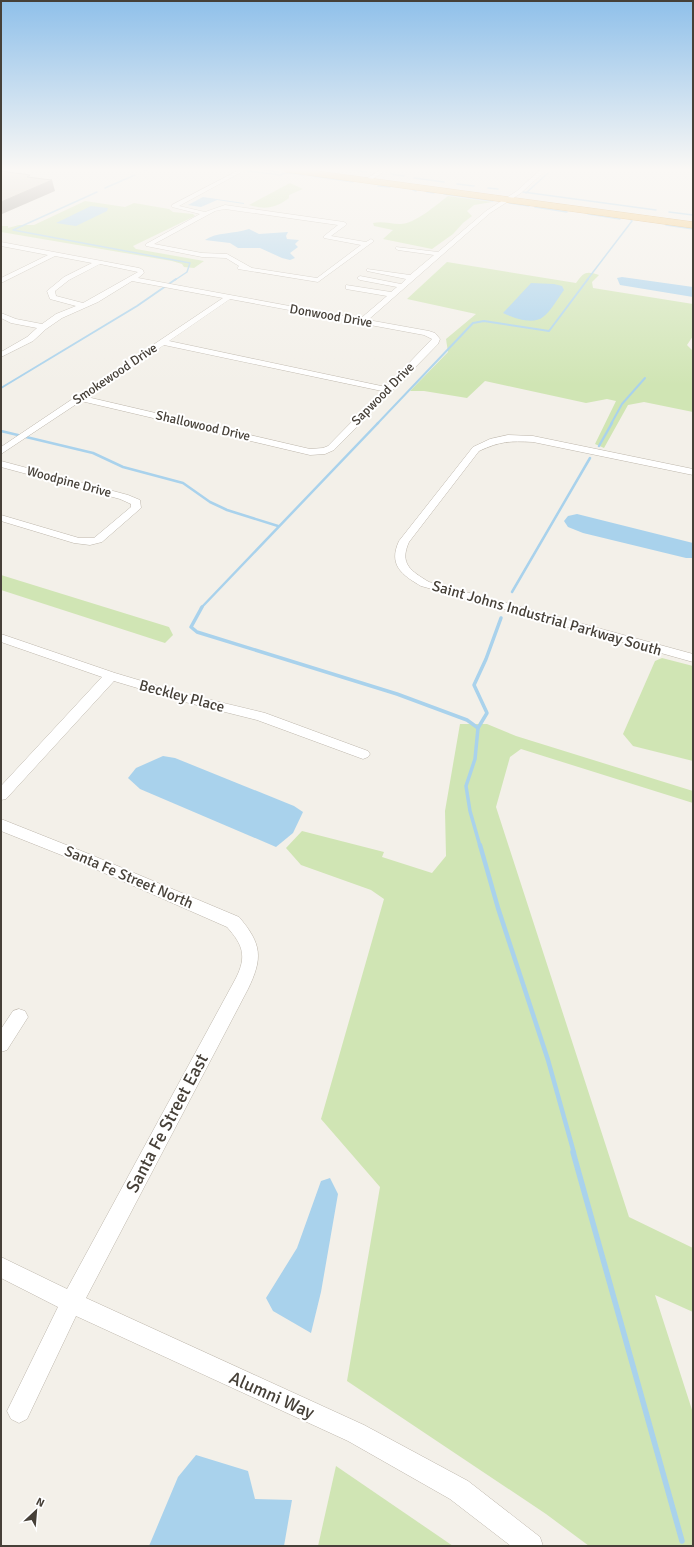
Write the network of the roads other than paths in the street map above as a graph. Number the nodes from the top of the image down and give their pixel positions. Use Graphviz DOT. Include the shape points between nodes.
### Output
graph roads {
  1 [pos="155,241"];
  2 [pos="371,241"];
  3 [pos="455,241"];
  4 [pos="1,244"];
  5 [pos="10,246"];
  6 [pos="398,248"];
  7 [pos="1,250"];
  8 [pos="54,254"];
  9 [pos="440,254"];
  10 [pos="100,262"];
  11 [pos="228,266"];
  12 [pos="249,269"];
  13 [pos="369,270"];
  14 [pos="360,278"];
  15 [pos="413,278"];
  16 [pos="132,279"];
  17 [pos="1,281"];
  18 [pos="403,286"];
  19 [pos="350,287"];
  20 [pos="393,295"];
  21 [pos="229,297"];
  22 [pos="84,305"];
  23 [pos="1,315"];
  24 [pos="362,321"];
  25 [pos="43,327"];
  26 [pos="432,335"];
  27 [pos="162,342"];
  28 [pos="2,353"];
  29 [pos="387,390"];
  30 [pos="81,398"];
  31 [pos="1,451"];
  32 [pos="325,451"];
  33 [pos="1,464"];
  34 [pos="693,472"];
  35 [pos="1,518"];
  36 [pos="2,640"];
  37 [pos="693,658"];
  38 [pos="111,676"];
  39 [pos="363,754"];
  40 [pos="1,795"];
  41 [pos="1,825"];
  42 [pos="248,942"];
  43 [pos="19,1017"];
  44 [pos="1,1044"];
  45 [pos="1,1267"];
  46 [pos="72,1302"];
  47 [pos="19,1410"];
  48 [pos="531,1546"];
  1 -- 12 [label="street" via="148,245 202,255 226,256"];
  2 -- 12 [label="street" via="318,280"];
  3 -- 9 [label="street"];
  4 -- 5 [label="street"];
  5 -- 7 [label="street"];
  5 -- 8 [label="street"];
  6 -- 9 [label="street"];
  8 -- 10 [label="street"];
  8 -- 17 [label="street"];
  9 -- 15 [label="street" via="427,261"];
  10 -- 16 [label="street" via="141,271"];
  10 -- 22 [label="street" via="65,280 51,291 57,299"];
  11 -- 12 [label="street"];
  13 -- 15 [label="street"];
  14 -- 18 [label="street"];
  15 -- 18 [label="street"];
  16 -- 21 [label="street, Donwood Drive"];
  16 -- 22 [label="street"];
  18 -- 20 [label="street"];
  19 -- 20 [label="street"];
  20 -- 24 [label="street"];
  21 -- 24 [label="street, Donwood Drive"];
  21 -- 27 [label="street, Smokewood Drive"];
  22 -- 25 [label="street"];
  23 -- 25 [label="street" via="14,321"];
  24 -- 26 [label="street, Donwood Drive"];
  25 -- 28 [label="street" via="30,339"];
  26 -- 29 [label="street, Sapwood Drive" via="436,339 435,342"];
  27 -- 29 [label="street"];
  27 -- 30 [label="street, Smokewood Drive"];
  29 -- 32 [label="street, Sapwood Drive"];
  30 -- 31 [label="street, Smokewood Drive"];
  30 -- 32 [label="street, Shallowood Drive" via="310,452"];
  33 -- 35 [label="street, Woodpine Drive" via="136,502 136,508 132,512 98,540 90,542 78,541"];
  34 -- 37 [label="street, Saint Johns Industrial Parkway South" via="548,441 508,438 482,445 465,462 399,549 405,570 426,584"];
  36 -- 38 [label="street, Beckley Place"];
  38 -- 39 [label="street, Beckley Place" via="181,697 260,716"];
  38 -- 40 [label="street"];
  41 -- 42 [label="street, Santa Fe Street North" via="217,914 233,922"];
  42 -- 46 [label="street, Santa Fe Street East" via="252,959 248,969"];
  43 -- 44 [label="street"];
  45 -- 46 [label="street, Alumni Way"];
  46 -- 47 [label="street, Santa Fe Street East"];
  46 -- 48 [label="street, Alumni Way" via="356,1433 459,1490"];
}
